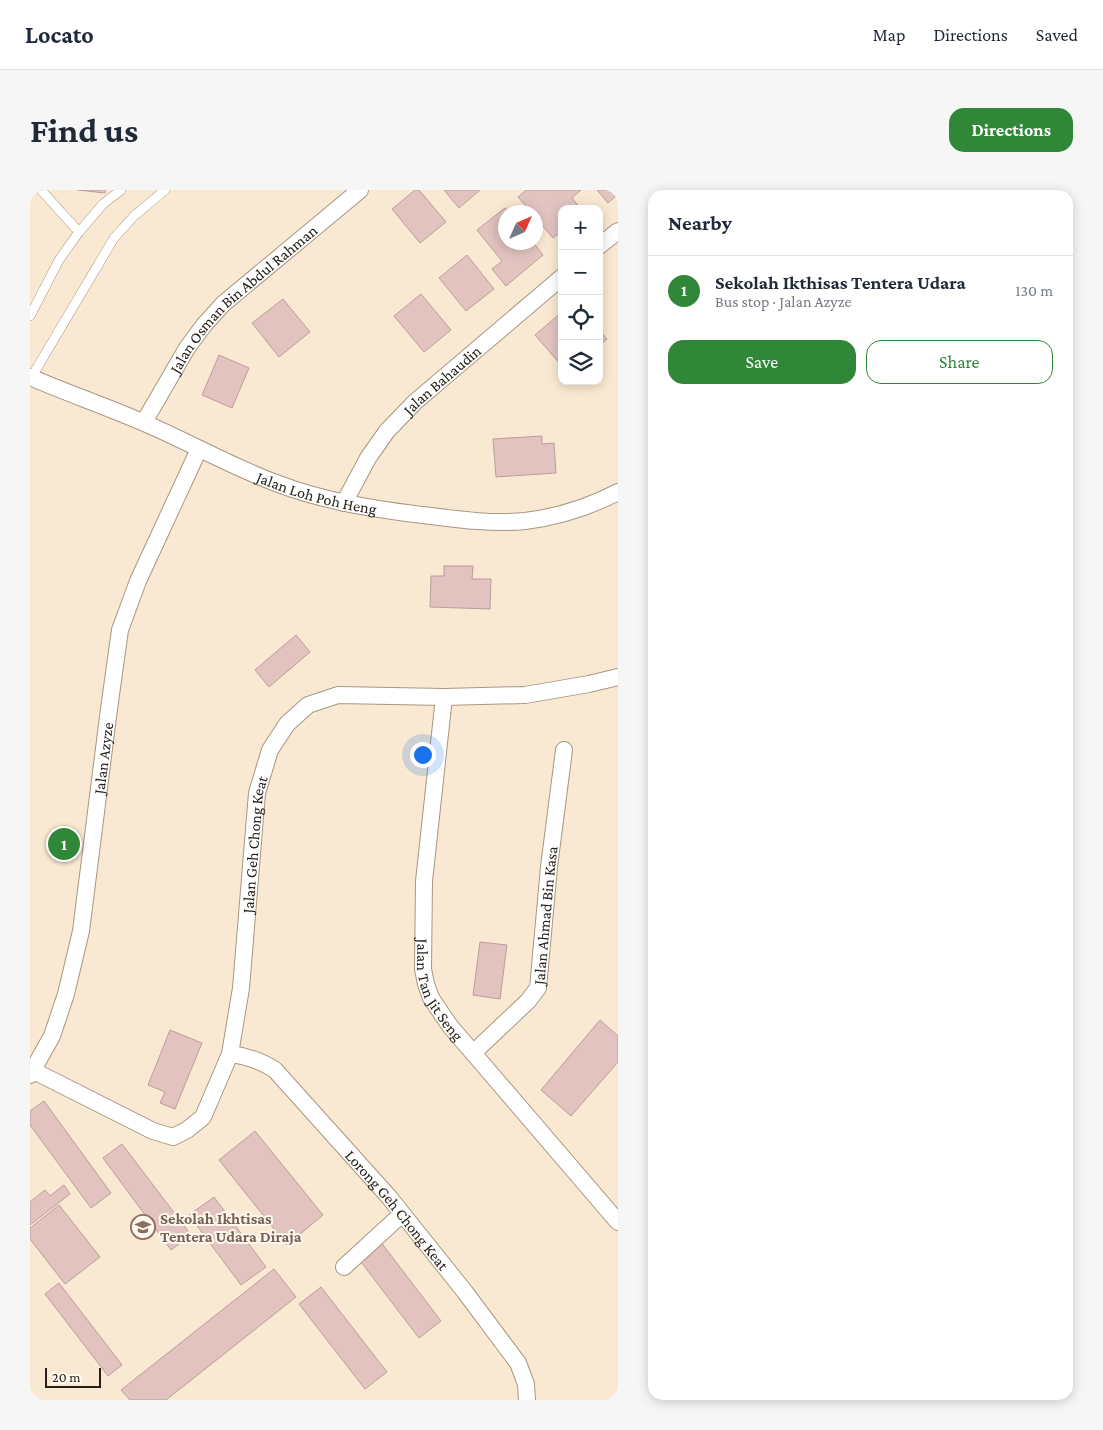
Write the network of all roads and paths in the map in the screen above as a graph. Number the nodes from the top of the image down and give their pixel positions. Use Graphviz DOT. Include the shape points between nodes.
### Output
graph roads {
  1 [pos="41,190"];
  2 [pos="120,190"];
  3 [pos="165,190"];
  4 [pos="360,190"];
  5 [pos="618,231"];
  6 [pos="79,232"];
  7 [pos="603,243"];
  8 [pos="558,280"];
  9 [pos="30,316"];
  10 [pos="31,377"];
  11 [pos="144,422"];
  12 [pos="199,449"];
  13 [pos="618,492"];
  14 [pos="344,503"];
  15 [pos="618,677"];
  16 [pos="444,697"];
  17 [pos="564,750"];
  18 [pos="473,1053"];
  19 [pos="230,1054"];
  20 [pos="32,1073"];
  21 [pos="402,1214"];
  22 [pos="618,1222"];
  23 [pos="344,1267"];
  24 [pos="527,1400"];
  1 -- 6 [label="lane"];
  2 -- 6 [label="lane"];
  3 -- 10 [label="lane" via="114,238"];
  4 -- 11 [label="street, Jalan Osman Bin Abdul Rahman" via="217,311 187,348"];
  5 -- 7 [label="street"];
  6 -- 9 [label="lane" via="59,260"];
  8 -- 14 [label="street, Jalan Bahaudin" via="415,402 382,438"];
  10 -- 11 [label="street, Jalan Loh Poh Heng"];
  11 -- 12 [label="street, Jalan Loh Poh Heng"];
  12 -- 14 [label="street, Jalan Loh Poh Heng" via="277,484"];
  12 -- 20 [label="street, Jalan Azyze" via="138,581 120,630 81,931 52,1036"];
  13 -- 14 [label="street, Jalan Loh Poh Heng" via="592,505 524,521 472,521"];
  15 -- 16 [label="street, Jalan Geh Chong Keat" via="525,695"];
  16 -- 18 [label="street, Jalan Tan Jit Seng" via="424,881 423,968 431,998"];
  16 -- 19 [label="street, Jalan Geh Chong Keat" via="338,695 308,705 287,724 270,750 257,793 241,988"];
  17 -- 18 [label="street, Jalan Ahmad Bin Kasa" via="538,988 528,1002"];
  18 -- 22 [label="street, Jalan Tan Jit Seng"];
  19 -- 20 [label="street, Jalan Geh Chong Keat" via="203,1117 173,1137 152,1131"];
  19 -- 21 [label="street, Lorong Geh Chong Keat" via="247,1056 275,1070"];
  21 -- 23 [label="street"];
  21 -- 24 [label="street, Lorong Geh Chong Keat" via="518,1363 526,1384"];
}
